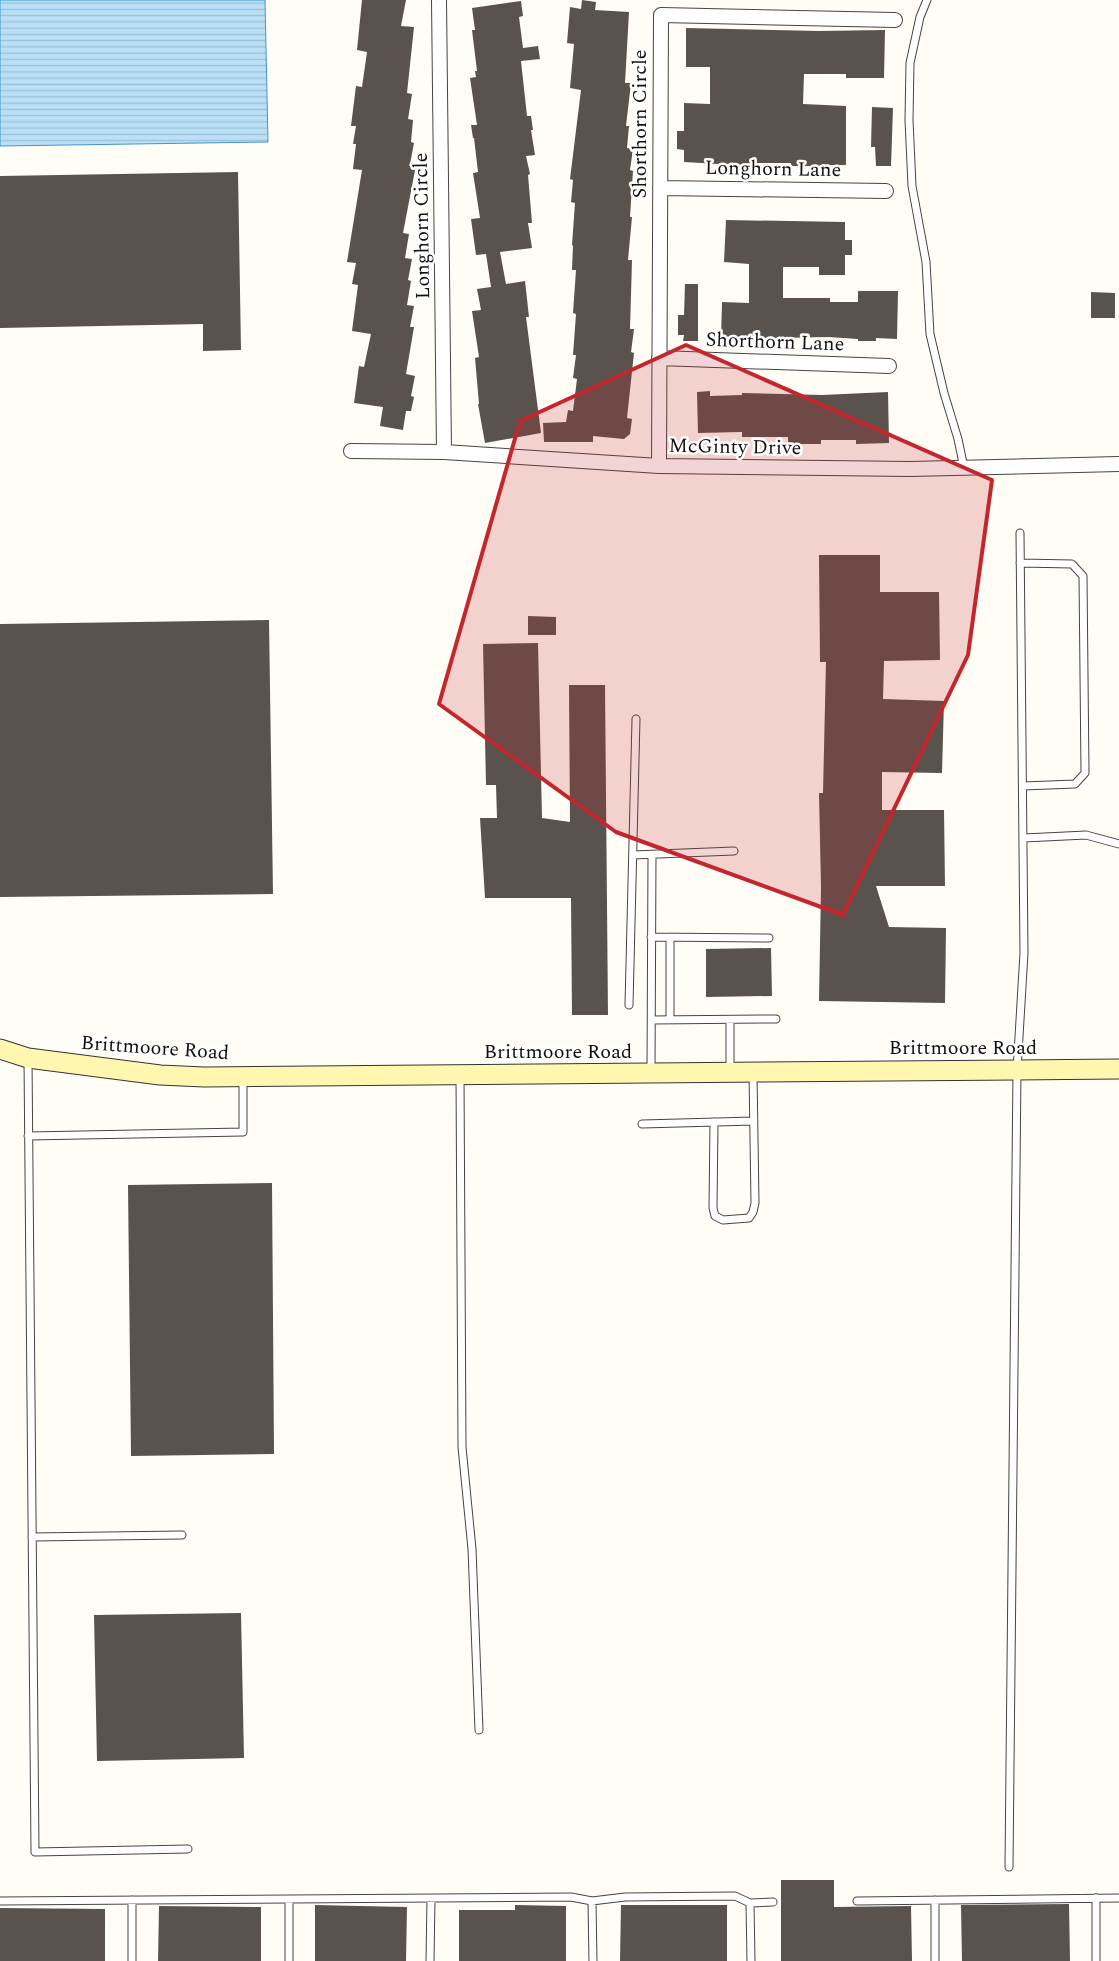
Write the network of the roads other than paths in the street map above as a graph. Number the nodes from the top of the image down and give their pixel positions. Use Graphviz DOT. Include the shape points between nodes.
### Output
graph roads {
  1 [pos="439,0"];
  2 [pos="927,0"];
  3 [pos="894,20"];
  4 [pos="660,188"];
  5 [pos="886,191"];
  6 [pos="659,358"];
  7 [pos="890,366"];
  8 [pos="351,451"];
  9 [pos="444,452"];
  10 [pos="1119,464"];
  11 [pos="659,466"];
  12 [pos="964,468"];
  13 [pos="1020,533"];
  14 [pos="1020,563"];
  15 [pos="636,719"];
  16 [pos="1023,786"];
  17 [pos="1024,838"];
  18 [pos="1119,844"];
  19 [pos="734,851"];
  20 [pos="652,854"];
  21 [pos="633,855"];
  22 [pos="651,937"];
  23 [pos="670,937"];
  24 [pos="769,938"];
  25 [pos="630,1005"];
  26 [pos="776,1019"];
  27 [pos="652,1020"];
  28 [pos="670,1020"];
  29 [pos="730,1020"];
  30 [pos="0,1049"];
  31 [pos="28,1058"];
  32 [pos="1119,1069"];
  33 [pos="1017,1070"];
  34 [pos="753,1072"];
  35 [pos="730,1073"];
  36 [pos="651,1074"];
  37 [pos="460,1075"];
  38 [pos="242,1077"];
  39 [pos="754,1121"];
  40 [pos="714,1122"];
  41 [pos="642,1124"];
  42 [pos="28,1136"];
  43 [pos="182,1535"];
  44 [pos="32,1537"];
  45 [pos="479,1730"];
  46 [pos="188,1849"];
  47 [pos="1008,1867"];
  48 [pos="1096,1898"];
  49 [pos="1119,1898"];
  50 [pos="431,1899"];
  51 [pos="132,1900"];
  52 [pos="289,1900"];
  53 [pos="935,1900"];
  54 [pos="0,1901"];
  55 [pos="857,1901"];
  56 [pos="592,1902"];
  57 [pos="774,1902"];
  58 [pos="750,1903"];
  59 [pos="132,1961"];
  60 [pos="289,1961"];
  61 [pos="430,1961"];
  62 [pos="593,1961"];
  63 [pos="751,1961"];
  64 [pos="935,1961"];
  65 [pos="1096,1961"];
  1 -- 9 [label="street, Longhorn Circle"];
  2 -- 12 [label="lane" via="910,63 912,186 926,262 930,334"];
  3 -- 4 [label="street, Shorthorn Circle" via="661,15"];
  4 -- 5 [label="street, Longhorn Lane"];
  4 -- 6 [label="street, Shorthorn Circle"];
  6 -- 7 [label="street, Shorthorn Lane"];
  6 -- 11 [label="street, Shorthorn Circle"];
  8 -- 9 [label="street, McGinty Drive"];
  9 -- 11 [label="street, McGinty Drive"];
  10 -- 12 [label="street, McGinty Drive"];
  11 -- 12 [label="street, McGinty Drive"];
  13 -- 14 [label="lane"];
  14 -- 16 [label="lane"];
  14 -- 16 [label="lane" via="1072,564 1084,576 1085,773 1075,784"];
  15 -- 21 [label="lane"];
  16 -- 17 [label="lane"];
  17 -- 18 [label="lane" via="1086,835"];
  17 -- 33 [label="lane" via="1024,953"];
  19 -- 20 [label="lane"];
  20 -- 21 [label="lane"];
  20 -- 22 [label="lane"];
  21 -- 25 [label="lane"];
  22 -- 23 [label="lane"];
  22 -- 27 [label="lane"];
  23 -- 24 [label="lane"];
  23 -- 28 [label="lane"];
  26 -- 29 [label="lane"];
  27 -- 28 [label="lane"];
  27 -- 36 [label="lane"];
  28 -- 29 [label="lane"];
  29 -- 35 [label="lane"];
  30 -- 31 [label="main road, Brittmoore Road"];
  31 -- 38 [label="main road, Brittmoore Road" via="160,1075"];
  31 -- 42 [label="lane"];
  32 -- 33 [label="main road, Brittmoore Road"];
  33 -- 34 [label="main road, Brittmoore Road"];
  33 -- 47 [label="lane"];
  34 -- 35 [label="main road, Brittmoore Road"];
  34 -- 39 [label="lane"];
  35 -- 36 [label="main road, Brittmoore Road"];
  36 -- 37 [label="main road, Brittmoore Road"];
  37 -- 38 [label="main road, Brittmoore Road"];
  37 -- 45 [label="lane" via="462,1447 472,1549"];
  38 -- 42 [label="lane" via="243,1132"];
  39 -- 40 [label="lane"];
  39 -- 40 [label="lane" via="753,1212 749,1218 722,1220 716,1216 714,1208"];
  40 -- 41 [label="lane"];
  42 -- 44 [label="lane"];
  43 -- 44 [label="lane"];
  44 -- 46 [label="lane" via="35,1852"];
  48 -- 49 [label="lane"];
  48 -- 53 [label="lane"];
  48 -- 65 [label="lane"];
  50 -- 52 [label="lane"];
  50 -- 56 [label="lane" via="571,1897"];
  50 -- 61 [label="lane"];
  51 -- 52 [label="lane"];
  51 -- 54 [label="lane"];
  51 -- 59 [label="lane"];
  52 -- 60 [label="lane"];
  53 -- 55 [label="lane"];
  53 -- 64 [label="lane"];
  56 -- 58 [label="lane" via="625,1896 735,1896"];
  56 -- 62 [label="lane"];
  57 -- 58 [label="lane"];
  58 -- 63 [label="lane"];
}
